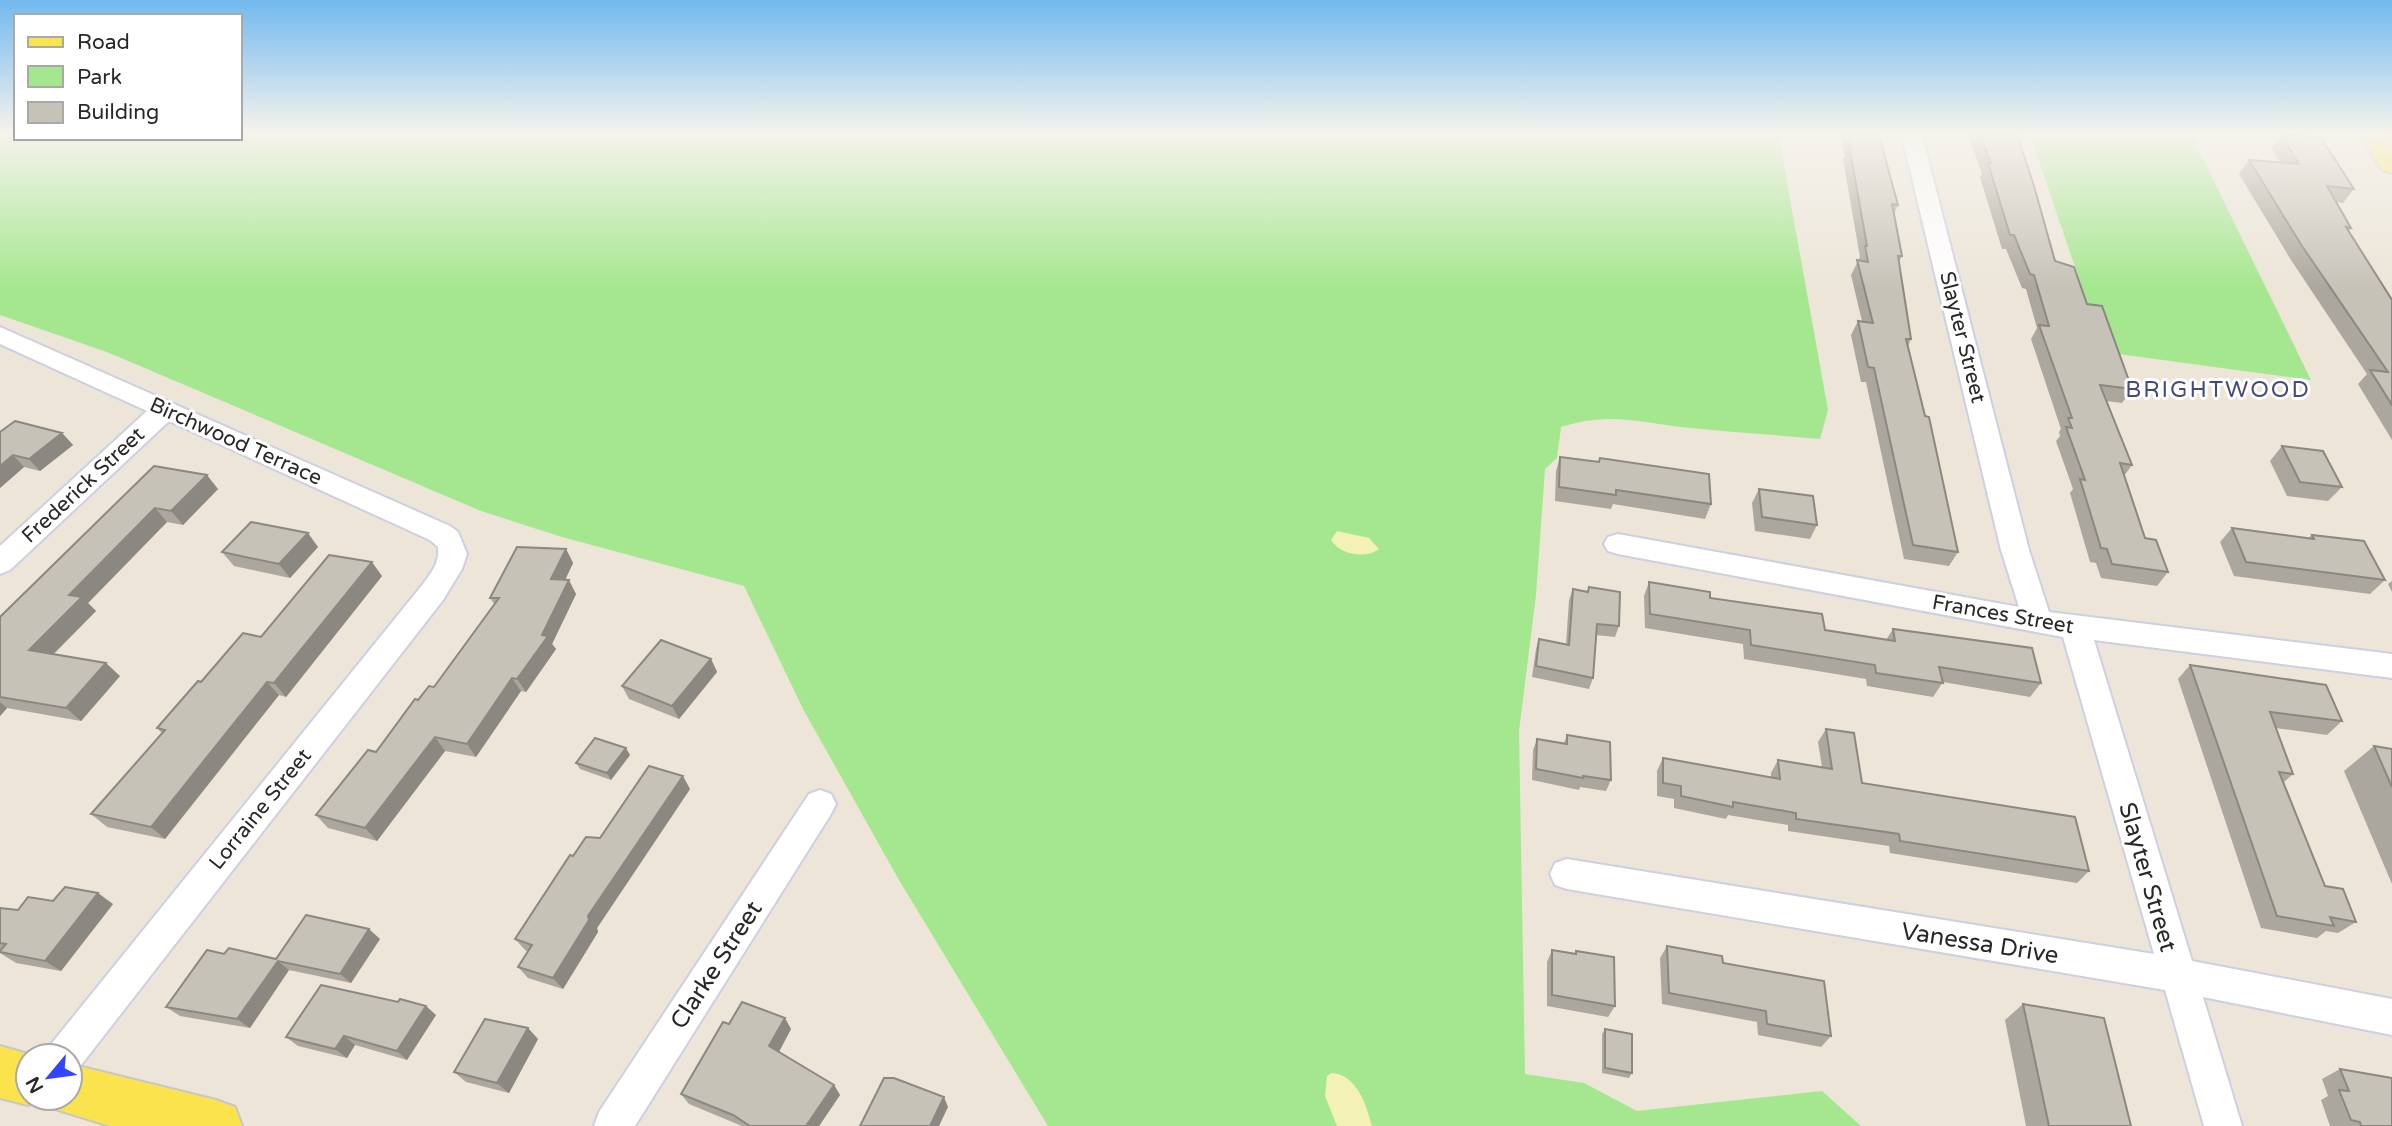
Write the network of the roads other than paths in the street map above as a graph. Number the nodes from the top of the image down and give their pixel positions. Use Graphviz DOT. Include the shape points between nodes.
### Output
graph roads {
  1 [pos="1924,185"];
  2 [pos="0,335"];
  3 [pos="168,410"];
  4 [pos="1618,544"];
  5 [pos="453,562"];
  6 [pos="0,563"];
  7 [pos="2038,622"];
  8 [pos="2075,627"];
  9 [pos="2392,666"];
  10 [pos="820,804"];
  11 [pos="1567,874"];
  12 [pos="2176,975"];
  13 [pos="2392,1017"];
  14 [pos="76,1042"];
  15 [pos="84,1093"];
  16 [pos="216,1126"];
  17 [pos="613,1126"];
  18 [pos="2223,1126"];
  1 -- 7 [label="street, Slayter Street" via="2015,550"];
  2 -- 3 [label="street, Birchwood Terrace"];
  3 -- 5 [label="street, Birchwood Terrace" via="440,533 453,548"];
  3 -- 6 [label="street, Frederick Street"];
  4 -- 7 [label="street, Frances Street"];
  5 -- 14 [label="street, Lorraine Street"];
  7 -- 8 [label="street, Frances Street"];
  8 -- 9 [label="street, Frances Street"];
  8 -- 12 [label="street, Slayter Street"];
  10 -- 17 [label="street, Clarke Street"];
  11 -- 12 [label="street, Vanessa Drive"];
  12 -- 13 [label="street, Vanessa Drive"];
  12 -- 18 [label="street, Slayter Street"];
  15 -- 16 [label="main road"];
}
